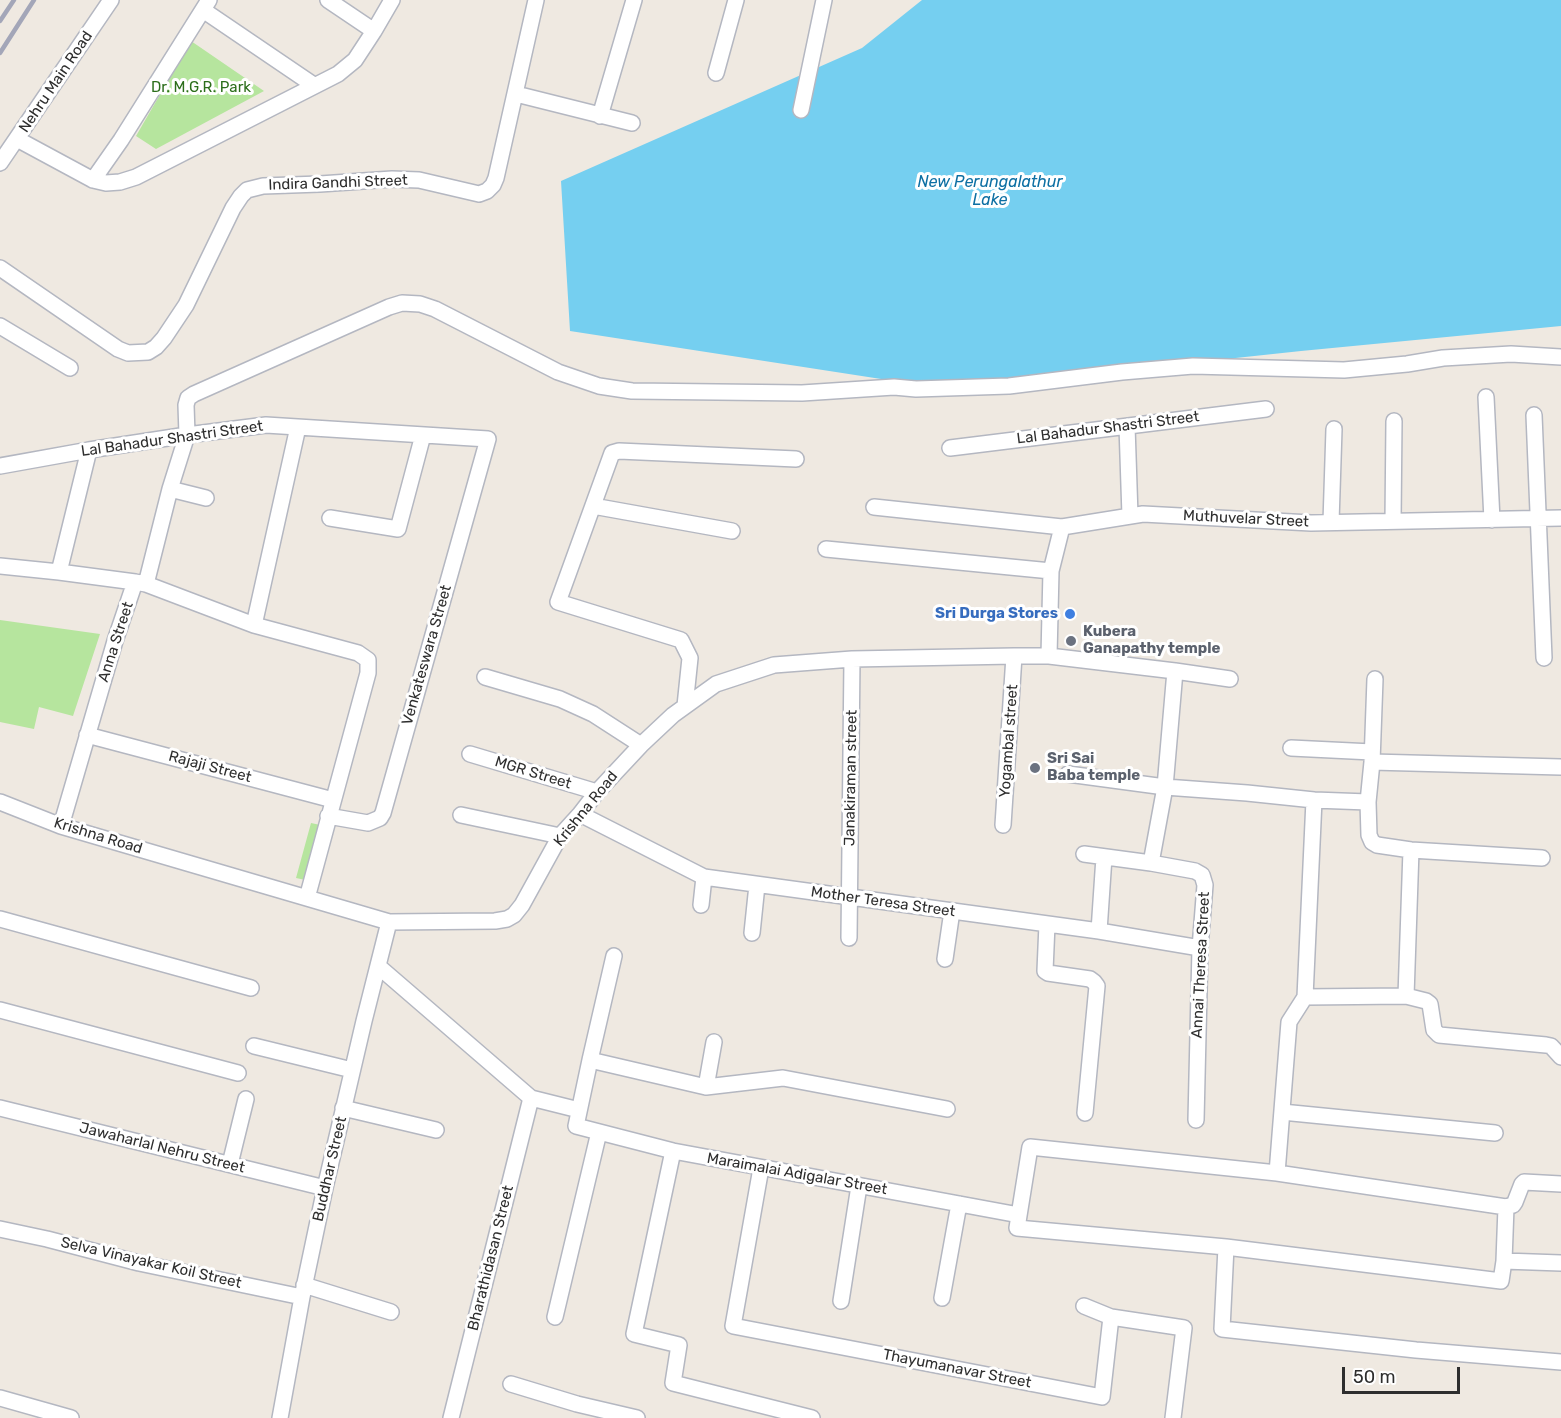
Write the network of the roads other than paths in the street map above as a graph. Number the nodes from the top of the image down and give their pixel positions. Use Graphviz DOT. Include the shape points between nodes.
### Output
graph roads {
  1 [pos="111,0"];
  2 [pos="328,0"];
  3 [pos="392,0"];
  4 [pos="536,0"];
  5 [pos="634,0"];
  6 [pos="736,0"];
  7 [pos="824,0"];
  8 [pos="206,5"];
  9 [pos="374,31"];
  10 [pos="716,73"];
  11 [pos="315,86"];
  12 [pos="516,94"];
  13 [pos="801,111"];
  14 [pos="600,116"];
  15 [pos="632,123"];
  16 [pos="17,139"];
  17 [pos="0,163"];
  18 [pos="93,180"];
  19 [pos="0,268"];
  20 [pos="0,326"];
  21 [pos="1561,357"];
  22 [pos="70,368"];
  23 [pos="1486,397"];
  24 [pos="1266,409"];
  25 [pos="1534,415"];
  26 [pos="1394,421"];
  27 [pos="1127,426"];
  28 [pos="298,427"];
  29 [pos="1334,429"];
  30 [pos="187,435"];
  31 [pos="423,435"];
  32 [pos="488,439"];
  33 [pos="950,448"];
  34 [pos="89,450"];
  35 [pos="796,459"];
  36 [pos="0,466"];
  37 [pos="170,489"];
  38 [pos="206,498"];
  39 [pos="593,506"];
  40 [pos="874,507"];
  41 [pos="1130,516"];
  42 [pos="330,518"];
  43 [pos="1538,518"];
  44 [pos="1561,518"];
  45 [pos="1492,520"];
  46 [pos="1393,521"];
  47 [pos="1331,522"];
  48 [pos="1062,527"];
  49 [pos="732,531"];
  50 [pos="826,549"];
  51 [pos="0,566"];
  52 [pos="1051,571"];
  53 [pos="59,572"];
  54 [pos="140,583"];
  55 [pos="254,625"];
  56 [pos="1014,656"];
  57 [pos="1049,656"];
  58 [pos="1544,658"];
  59 [pos="852,659"];
  60 [pos="1174,671"];
  61 [pos="485,677"];
  62 [pos="1230,679"];
  63 [pos="1375,679"];
  64 [pos="685,706"];
  65 [pos="87,735"];
  66 [pos="641,745"];
  67 [pos="1291,748"];
  68 [pos="470,754"];
  69 [pos="1372,757"];
  70 [pos="1561,767"];
  71 [pos="1068,774"];
  72 [pos="1165,787"];
  73 [pos="597,792"];
  74 [pos="333,800"];
  75 [pos="1314,800"];
  76 [pos="0,802"];
  77 [pos="1368,802"];
  78 [pos="580,814"];
  79 [pos="461,815"];
  80 [pos="328,816"];
  81 [pos="1003,825"];
  82 [pos="61,826"];
  83 [pos="560,836"];
  84 [pos="1412,849"];
  85 [pos="1084,854"];
  86 [pos="1104,857"];
  87 [pos="1542,858"];
  88 [pos="1151,863"];
  89 [pos="704,877"];
  90 [pos="757,885"];
  91 [pos="849,897"];
  92 [pos="307,898"];
  93 [pos="701,905"];
  94 [pos="952,911"];
  95 [pos="0,919"];
  96 [pos="389,922"];
  97 [pos="1047,924"];
  98 [pos="1099,931"];
  99 [pos="752,933"];
  100 [pos="849,938"];
  101 [pos="1200,948"];
  102 [pos="614,956"];
  103 [pos="945,959"];
  104 [pos="378,966"];
  105 [pos="252,988"];
  106 [pos="1406,996"];
  107 [pos="1305,998"];
  108 [pos="0,1010"];
  109 [pos="714,1042"];
  110 [pos="254,1046"];
  111 [pos="1561,1057"];
  112 [pos="590,1060"];
  113 [pos="352,1070"];
  114 [pos="238,1073"];
  115 [pos="706,1087"];
  116 [pos="531,1098"];
  117 [pos="246,1099"];
  118 [pos="0,1108"];
  119 [pos="343,1108"];
  120 [pos="579,1110"];
  121 [pos="947,1110"];
  122 [pos="1282,1112"];
  123 [pos="1085,1113"];
  124 [pos="1196,1120"];
  125 [pos="436,1130"];
  126 [pos="599,1132"];
  127 [pos="1495,1133"];
  128 [pos="673,1151"];
  129 [pos="230,1164"];
  130 [pos="761,1168"];
  131 [pos="1277,1173"];
  132 [pos="1561,1184"];
  133 [pos="859,1186"];
  134 [pos="325,1188"];
  135 [pos="958,1204"];
  136 [pos="1506,1207"];
  137 [pos="1019,1215"];
  138 [pos="0,1229"];
  139 [pos="1226,1247"];
  140 [pos="1504,1261"];
  141 [pos="1561,1263"];
  142 [pos="303,1291"];
  143 [pos="942,1298"];
  144 [pos="841,1301"];
  145 [pos="1084,1306"];
  146 [pos="391,1312"];
  147 [pos="555,1317"];
  148 [pos="1111,1317"];
  149 [pos="1561,1362"];
  150 [pos="511,1384"];
  151 [pos="0,1398"];
  152 [pos="575,1411"];
  153 [pos="71,1418"];
  154 [pos="280,1418"];
  155 [pos="451,1418"];
  156 [pos="637,1418"];
  157 [pos="812,1418"];
  158 [pos="1173,1418"];
  1 -- 16 [label="street, Nehru Main Road"];
  2 -- 9 [label="street"];
  3 -- 9 [label="street"];
  4 -- 12 [label="street, Indira Gandhi Street"];
  5 -- 14 [label="street"];
  6 -- 10 [label="street"];
  7 -- 13 [label="street"];
  8 -- 11 [label="street"];
  8 -- 18 [label="street"];
  9 -- 11 [label="street" via="355,60"];
  11 -- 18 [label="street" via="136,177 106,183"];
  12 -- 14 [label="street"];
  12 -- 19 [label="street, Indira Gandhi Street" via="496,178 480,194 392,178 246,190 233,208 186,305 164,338 148,352 118,349"];
  14 -- 15 [label="street"];
  16 -- 17 [label="street, Nehru Main Road"];
  16 -- 18 [label="street"];
  20 -- 22 [label="street"];
  21 -- 30 [label="street, Anna Street" via="1454,357 1344,370 1193,366 998,387 894,387 802,393 632,391 599,386 558,372 435,309 412,302 389,307 194,393 186,405"];
  23 -- 45 [label="street"];
  24 -- 27 [label="street, Lal Bahadur Shastri Street"];
  25 -- 43 [label="street"];
  26 -- 46 [label="street"];
  27 -- 33 [label="street, Lal Bahadur Shastri Street"];
  27 -- 41 [label="street"];
  28 -- 30 [label="street, Lal Bahadur Shastri Street" via="266,425"];
  28 -- 31 [label="street, Lal Bahadur Shastri Street"];
  28 -- 55 [label="street"];
  29 -- 47 [label="street"];
  30 -- 34 [label="street, Lal Bahadur Shastri Street"];
  30 -- 37 [label="street, Anna Street"];
  31 -- 32 [label="street, Lal Bahadur Shastri Street"];
  31 -- 42 [label="street" via="398,529"];
  32 -- 80 [label="street, Venkateswara Street" via="383,813 368,823"];
  34 -- 36 [label="street, Lal Bahadur Shastri Street"];
  34 -- 53 [label="street"];
  35 -- 39 [label="street" via="619,451 612,453"];
  37 -- 38 [label="street"];
  37 -- 54 [label="street, Anna Street"];
  39 -- 49 [label="street"];
  39 -- 64 [label="street" via="558,602 681,640 690,658"];
  40 -- 48 [label="street, Muthuvelar Street"];
  41 -- 47 [label="street, Muthuvelar Street"];
  41 -- 48 [label="street, Muthuvelar Street"];
  43 -- 44 [label="street, Muthuvelar Street"];
  43 -- 45 [label="street, Muthuvelar Street"];
  43 -- 58 [label="street"];
  45 -- 46 [label="street, Muthuvelar Street"];
  46 -- 47 [label="street, Muthuvelar Street"];
  48 -- 52 [label="street"];
  50 -- 52 [label="street"];
  51 -- 53 [label="street"];
  52 -- 57 [label="street"];
  53 -- 54 [label="street"];
  54 -- 55 [label="street"];
  54 -- 65 [label="street, Anna Street" via="115,641"];
  55 -- 74 [label="street" via="358,653 368,660 368,673"];
  56 -- 57 [label="street, Krishna Road"];
  56 -- 59 [label="street, Krishna Road"];
  56 -- 81 [label="street, Yogambal street"];
  57 -- 60 [label="street, Krishna Road"];
  59 -- 64 [label="street, Krishna Road" via="774,665 716,684"];
  59 -- 91 [label="street, Janakiraman street"];
  60 -- 62 [label="street, Krishna Road"];
  60 -- 72 [label="street"];
  61 -- 66 [label="street" via="560,699 593,714"];
  63 -- 69 [label="street"];
  64 -- 66 [label="street, Krishna Road"];
  65 -- 74 [label="street, Rajaji Street"];
  65 -- 82 [label="street, Anna Street"];
  66 -- 73 [label="street, Krishna Road"];
  67 -- 69 [label="street"];
  68 -- 73 [label="street, MGR Street"];
  69 -- 70 [label="street"];
  69 -- 77 [label="street"];
  71 -- 72 [label="street"];
  72 -- 75 [label="street"];
  72 -- 88 [label="street"];
  73 -- 78 [label="street, Krishna Road"];
  74 -- 80 [label="street"];
  75 -- 77 [label="street"];
  75 -- 107 [label="street"];
  76 -- 82 [label="street, Krishna Road"];
  77 -- 84 [label="street" via="1372,842"];
  78 -- 83 [label="street, Krishna Road"];
  78 -- 89 [label="street, Mother Teresa Street"];
  79 -- 83 [label="street"];
  80 -- 92 [label="street"];
  82 -- 92 [label="street, Krishna Road"];
  83 -- 96 [label="street, Krishna Road" via="522,905 507,919"];
  84 -- 87 [label="street"];
  84 -- 106 [label="street"];
  85 -- 86 [label="street, Annai Theresa Street"];
  86 -- 88 [label="street, Annai Theresa Street"];
  86 -- 98 [label="street"];
  88 -- 101 [label="street, Annai Theresa Street" via="1202,875 1205,885"];
  89 -- 90 [label="street, Mother Teresa Street"];
  89 -- 93 [label="street"];
  90 -- 91 [label="street, Mother Teresa Street"];
  90 -- 99 [label="street"];
  91 -- 94 [label="street, Mother Teresa Street"];
  91 -- 100 [label="street, Janakiraman street"];
  92 -- 96 [label="street, Krishna Road"];
  94 -- 97 [label="street, Mother Teresa Street"];
  94 -- 103 [label="street"];
  95 -- 105 [label="street"];
  96 -- 104 [label="street, Buddhar Street"];
  97 -- 98 [label="street, Mother Teresa Street"];
  97 -- 123 [label="street" via="1045,971 1090,979 1096,986"];
  98 -- 101 [label="street, Mother Teresa Street"];
  101 -- 124 [label="street, Annai Theresa Street"];
  102 -- 112 [label="street"];
  104 -- 113 [label="street, Buddhar Street"];
  104 -- 116 [label="street"];
  106 -- 107 [label="street"];
  106 -- 111 [label="street" via="1430,1004 1434,1030 1439,1035 1546,1045"];
  107 -- 122 [label="street" via="1289,1022"];
  108 -- 114 [label="street"];
  109 -- 115 [label="street"];
  110 -- 113 [label="street"];
  112 -- 115 [label="street"];
  112 -- 120 [label="street"];
  113 -- 119 [label="street, Buddhar Street"];
  115 -- 121 [label="street" via="783,1078"];
  116 -- 120 [label="street"];
  116 -- 155 [label="street, Bharathidasan Street"];
  117 -- 129 [label="street"];
  118 -- 129 [label="street, Jawaharlal Nehru Street"];
  119 -- 125 [label="street"];
  119 -- 134 [label="street, Buddhar Street"];
  120 -- 126 [label="street, Maraimalai Adigalar Street" via="576,1126"];
  122 -- 127 [label="street"];
  122 -- 131 [label="street"];
  126 -- 128 [label="street, Maraimalai Adigalar Street"];
  126 -- 147 [label="street"];
  128 -- 130 [label="street, Maraimalai Adigalar Street"];
  128 -- 157 [label="street" via="634,1334 679,1345 673,1383"];
  129 -- 134 [label="street, Jawaharlal Nehru Street"];
  130 -- 133 [label="street, Maraimalai Adigalar Street"];
  130 -- 148 [label="street, Thayumanavar Street" via="733,1326 1102,1397"];
  131 -- 136 [label="street"];
  131 -- 137 [label="street" via="1030,1147"];
  132 -- 136 [label="street" via="1524,1182 1513,1205"];
  133 -- 135 [label="street, Maraimalai Adigalar Street"];
  133 -- 144 [label="street"];
  134 -- 142 [label="street, Buddhar Street"];
  135 -- 137 [label="street, Maraimalai Adigalar Street"];
  135 -- 143 [label="street"];
  136 -- 140 [label="street"];
  137 -- 139 [label="street" via="1017,1228"];
  138 -- 142 [label="street, Selva Vinayakar Koil Street" via="139,1263"];
  139 -- 140 [label="street" via="1501,1281"];
  139 -- 149 [label="street" via="1222,1329"];
  140 -- 141 [label="street"];
  142 -- 146 [label="street, Selva Vinayakar Koil Street"];
  142 -- 154 [label="street, Buddhar Street"];
  145 -- 148 [label="street"];
  148 -- 158 [label="street" via="1184,1328"];
  150 -- 152 [label="street"];
  151 -- 153 [label="street"];
  152 -- 156 [label="street"];
}
